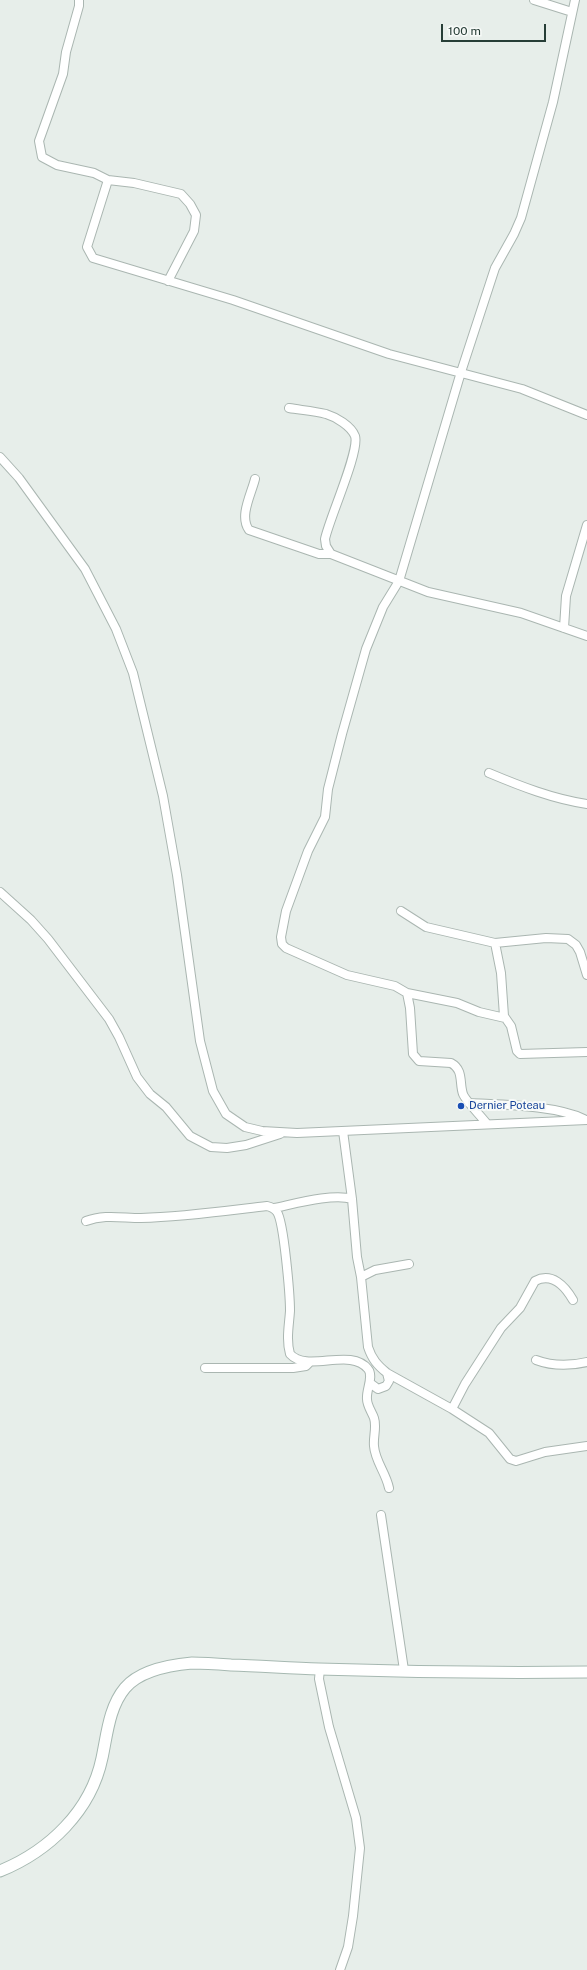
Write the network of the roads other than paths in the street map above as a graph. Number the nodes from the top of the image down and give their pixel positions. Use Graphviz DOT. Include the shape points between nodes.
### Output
graph roads {
  1 [pos="79,0"];
  2 [pos="534,0"];
  3 [pos="575,0"];
  4 [pos="572,12"];
  5 [pos="108,180"];
  6 [pos="168,281"];
  7 [pos="461,372"];
  8 [pos="289,408"];
  9 [pos="587,415"];
  10 [pos="0,457"];
  11 [pos="255,479"];
  12 [pos="587,525"];
  13 [pos="331,554"];
  14 [pos="399,581"];
  15 [pos="564,628"];
  16 [pos="587,636"];
  17 [pos="489,773"];
  18 [pos="587,804"];
  19 [pos="0,892"];
  20 [pos="401,911"];
  21 [pos="495,943"];
  22 [pos="587,975"];
  23 [pos="407,993"];
  24 [pos="505,1018"];
  25 [pos="587,1052"];
  26 [pos="469,1103"];
  27 [pos="487,1124"];
  28 [pos="343,1131"];
  29 [pos="287,1132"];
  30 [pos="352,1199"];
  31 [pos="274,1208"];
  32 [pos="86,1221"];
  33 [pos="409,1264"];
  34 [pos="361,1277"];
  35 [pos="573,1300"];
  36 [pos="536,1360"];
  37 [pos="310,1362"];
  38 [pos="587,1362"];
  39 [pos="377,1366"];
  40 [pos="205,1368"];
  41 [pos="370,1371"];
  42 [pos="386,1373"];
  43 [pos="370,1383"];
  44 [pos="452,1409"];
  45 [pos="587,1446"];
  46 [pos="389,1488"];
  47 [pos="380,1515"];
  48 [pos="320,1669"];
  49 [pos="404,1670"];
  50 [pos="587,1672"];
  51 [pos="0,1871"];
  52 [pos="340,1970"];
  1 -- 5 [label="street" via="63,74 39,141 40,152 46,161 94,173"];
  2 -- 4 [label="street"];
  3 -- 4 [label="street"];
  4 -- 7 [label="street" via="553,102 521,218 495,268"];
  5 -- 6 [label="street" via="88,241 88,251 100,261"];
  5 -- 6 [label="street" via="134,183 180,194 190,204 196,215 194,231"];
  6 -- 7 [label="street" via="233,300 389,354"];
  7 -- 9 [label="street" via="522,389"];
  7 -- 14 [label="street"];
  8 -- 13 [label="street" via="326,414 345,425 355,436 348,474 325,539"];
  10 -- 29 [label="street" via="19,478 85,569 116,629 131,667 163,796 177,875 200,1041 213,1091 226,1114 245,1127"];
  11 -- 13 [label="street" via="245,516 245,524 249,530 314,553"];
  12 -- 15 [label="street" via="566,596"];
  13 -- 14 [label="street"];
  14 -- 15 [label="street" via="428,592 521,613"];
  14 -- 23 [label="street" via="383,607 366,649 328,789 325,817 308,852 286,911 281,937 286,948 347,975 394,986"];
  15 -- 16 [label="street"];
  17 -- 18 [label="street" via="570,802"];
  19 -- 29 [label="street" via="48,939 109,1019 138,1077 150,1094 190,1136 211,1147 227,1148"];
  20 -- 21 [label="street" via="426,927"];
  21 -- 22 [label="street" via="546,938 568,939 580,952"];
  21 -- 24 [label="street"];
  23 -- 24 [label="street" via="457,1003 479,1012"];
  23 -- 26 [label="street" via="413,1054 420,1061 455,1065 461,1077 463,1094"];
  24 -- 25 [label="street" via="511,1026 520,1054"];
  26 -- 27 [label="street"];
  26 -- 27 [label="street" via="548,1110 575,1114 587,1120"];
  27 -- 28 [label="street"];
  28 -- 29 [label="street"];
  28 -- 30 [label="street"];
  30 -- 31 [label="street" via="317,1200"];
  30 -- 34 [label="street"];
  31 -- 32 [label="street" via="267,1206 156,1217 96,1217"];
  31 -- 37 [label="street" via="281,1223 284,1248 290,1310 287,1331 289,1348 295,1359"];
  33 -- 34 [label="street" via="375,1270"];
  34 -- 39 [label="street" via="368,1347"];
  35 -- 44 [label="street" via="568,1290 554,1280 544,1278 535,1281 520,1308 501,1328"];
  36 -- 38 [label="street" via="553,1364"];
  37 -- 40 [label="street" via="306,1366 293,1368"];
  37 -- 41 [label="street" via="356,1362"];
  39 -- 41 [label="street"];
  39 -- 42 [label="street"];
  41 -- 43 [label="street"];
  42 -- 43 [label="street" via="389,1381 384,1388 378,1389"];
  42 -- 44 [label="street"];
  43 -- 46 [label="street" via="366,1397 375,1419 376,1458 387,1478"];
  44 -- 45 [label="street" via="489,1433 510,1459 516,1461 545,1452"];
  47 -- 49 [label="street"];
  48 -- 49 [label="street"];
  48 -- 51 [label="street" via="193,1663 154,1670 136,1678 125,1687 116,1700 101,1762 93,1785 78,1813 61,1832 41,1848 15,1865"];
  48 -- 52 [label="street" via="319,1679 329,1727 356,1818 360,1848 352,1924"];
  49 -- 50 [label="street"];
}
